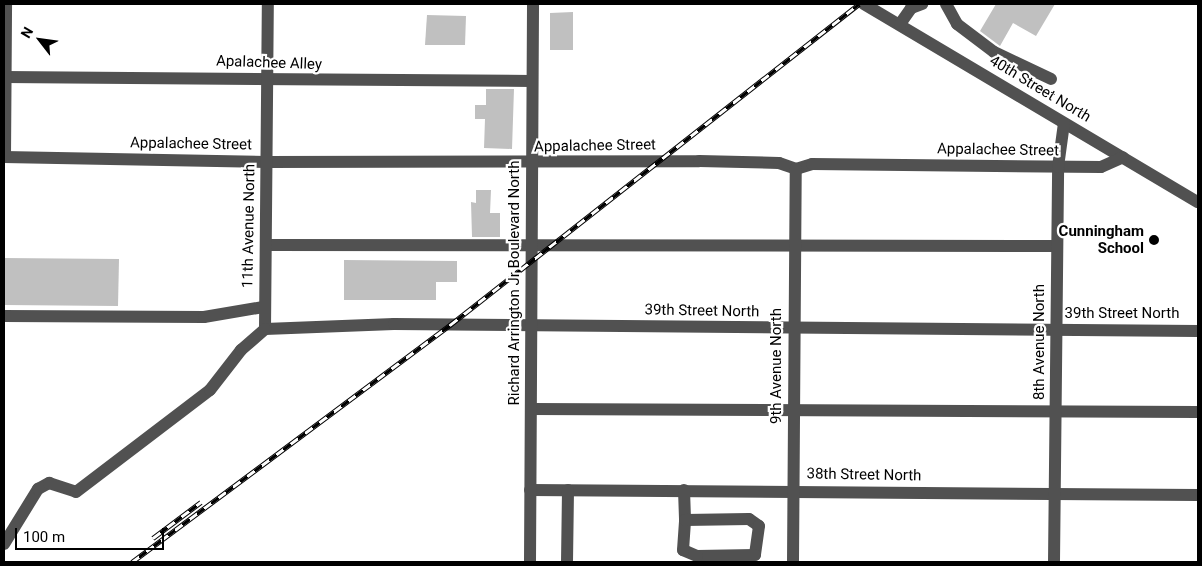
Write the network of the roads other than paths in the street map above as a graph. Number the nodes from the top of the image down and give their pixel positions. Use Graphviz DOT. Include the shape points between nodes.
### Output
graph roads {
  1 [pos="6,4"];
  2 [pos="268,4"];
  3 [pos="533,4"];
  4 [pos="864,4"];
  5 [pos="922,4"];
  6 [pos="946,4"];
  7 [pos="900,24"];
  8 [pos="5,77"];
  9 [pos="267,78"];
  10 [pos="1050,79"];
  11 [pos="532,81"];
  12 [pos="1064,123"];
  13 [pos="4,157"];
  14 [pos="1123,157"];
  15 [pos="266,162"];
  16 [pos="532,163"];
  17 [pos="1058,167"];
  18 [pos="796,169"];
  19 [pos="1198,202"];
  20 [pos="532,244"];
  21 [pos="266,245"];
  22 [pos="795,246"];
  23 [pos="1056,246"];
  24 [pos="263,307"];
  25 [pos="4,316"];
  26 [pos="531,325"];
  27 [pos="265,329"];
  28 [pos="793,329"];
  29 [pos="1057,330"];
  30 [pos="1198,331"];
  31 [pos="530,409"];
  32 [pos="794,409"];
  33 [pos="1056,409"];
  34 [pos="1198,412"];
  35 [pos="530,490"];
  36 [pos="568,490"];
  37 [pos="684,490"];
  38 [pos="793,491"];
  39 [pos="1054,493"];
  40 [pos="1198,495"];
  41 [pos="684,520"];
  42 [pos="4,544"];
  43 [pos="697,559"];
  44 [pos="530,562"];
  45 [pos="567,562"];
  46 [pos="793,562"];
  47 [pos="1054,562"];
  1 -- 8 [label="street"];
  2 -- 9 [label="street, 11th Avenue North"];
  3 -- 11 [label="street, Richard Arrington Jr Boulevard North"];
  4 -- 7 [label="street, 40th Street North"];
  5 -- 7 [label="street" via="911,8"];
  6 -- 10 [label="street" via="957,24 994,52"];
  7 -- 12 [label="street, 40th Street North"];
  8 -- 9 [label="street, Apalachee Alley"];
  8 -- 13 [label="street"];
  9 -- 11 [label="street, Apalachee Alley"];
  9 -- 15 [label="street, 11th Avenue North"];
  11 -- 16 [label="street, Richard Arrington Jr Boulevard North"];
  12 -- 14 [label="street, 40th Street North"];
  12 -- 17 [label="street, 8th Avenue North"];
  13 -- 15 [label="street, Appalachee Street"];
  14 -- 17 [label="street, Appalachee Street" via="1101,167"];
  14 -- 19 [label="street, 40th Street North"];
  15 -- 16 [label="street, Appalachee Street"];
  15 -- 21 [label="street, 11th Avenue North"];
  16 -- 18 [label="street, Appalachee Street" via="769,162"];
  16 -- 20 [label="street, Richard Arrington Jr Boulevard North"];
  17 -- 18 [label="street, Appalachee Street" via="812,164"];
  17 -- 23 [label="street, 8th Avenue North"];
  18 -- 22 [label="street, 9th Avenue North"];
  20 -- 21 [label="street"];
  20 -- 22 [label="street"];
  20 -- 26 [label="street, Richard Arrington Jr Boulevard North"];
  21 -- 24 [label="street, 11th Avenue North"];
  22 -- 23 [label="street"];
  22 -- 28 [label="street, 9th Avenue North"];
  23 -- 29 [label="street, 8th Avenue North"];
  24 -- 25 [label="street" via="204,316"];
  24 -- 27 [label="street, 11th Avenue North"];
  26 -- 27 [label="street, 39th Street North" via="394,324"];
  26 -- 28 [label="street, 39th Street North"];
  26 -- 31 [label="street, Richard Arrington Jr Boulevard North"];
  27 -- 42 [label="street" via="250,340 210,390 76,492 49,483 38,489"];
  28 -- 29 [label="street, 39th Street North"];
  28 -- 32 [label="street, 9th Avenue North"];
  29 -- 30 [label="street, 39th Street North"];
  29 -- 33 [label="street, 8th Avenue North"];
  31 -- 32 [label="street"];
  31 -- 35 [label="street, Richard Arrington Jr Boulevard North"];
  32 -- 33 [label="street"];
  32 -- 38 [label="street, 9th Avenue North"];
  33 -- 34 [label="street"];
  33 -- 39 [label="street, 8th Avenue North"];
  35 -- 36 [label="street, 38th Street North"];
  35 -- 44 [label="street, Richard Arrington Jr Boulevard North"];
  36 -- 37 [label="street, 38th Street North"];
  36 -- 45 [label="street"];
  37 -- 38 [label="street, 38th Street North"];
  37 -- 41 [label="street"];
  38 -- 39 [label="street, 38th Street North"];
  38 -- 46 [label="street, 9th Avenue North"];
  39 -- 40 [label="street, 38th Street North"];
  39 -- 47 [label="street, 8th Avenue North"];
  41 -- 43 [label="street" via="683,550"];
  41 -- 43 [label="street" via="749,519 759,526 755,555"];
}
